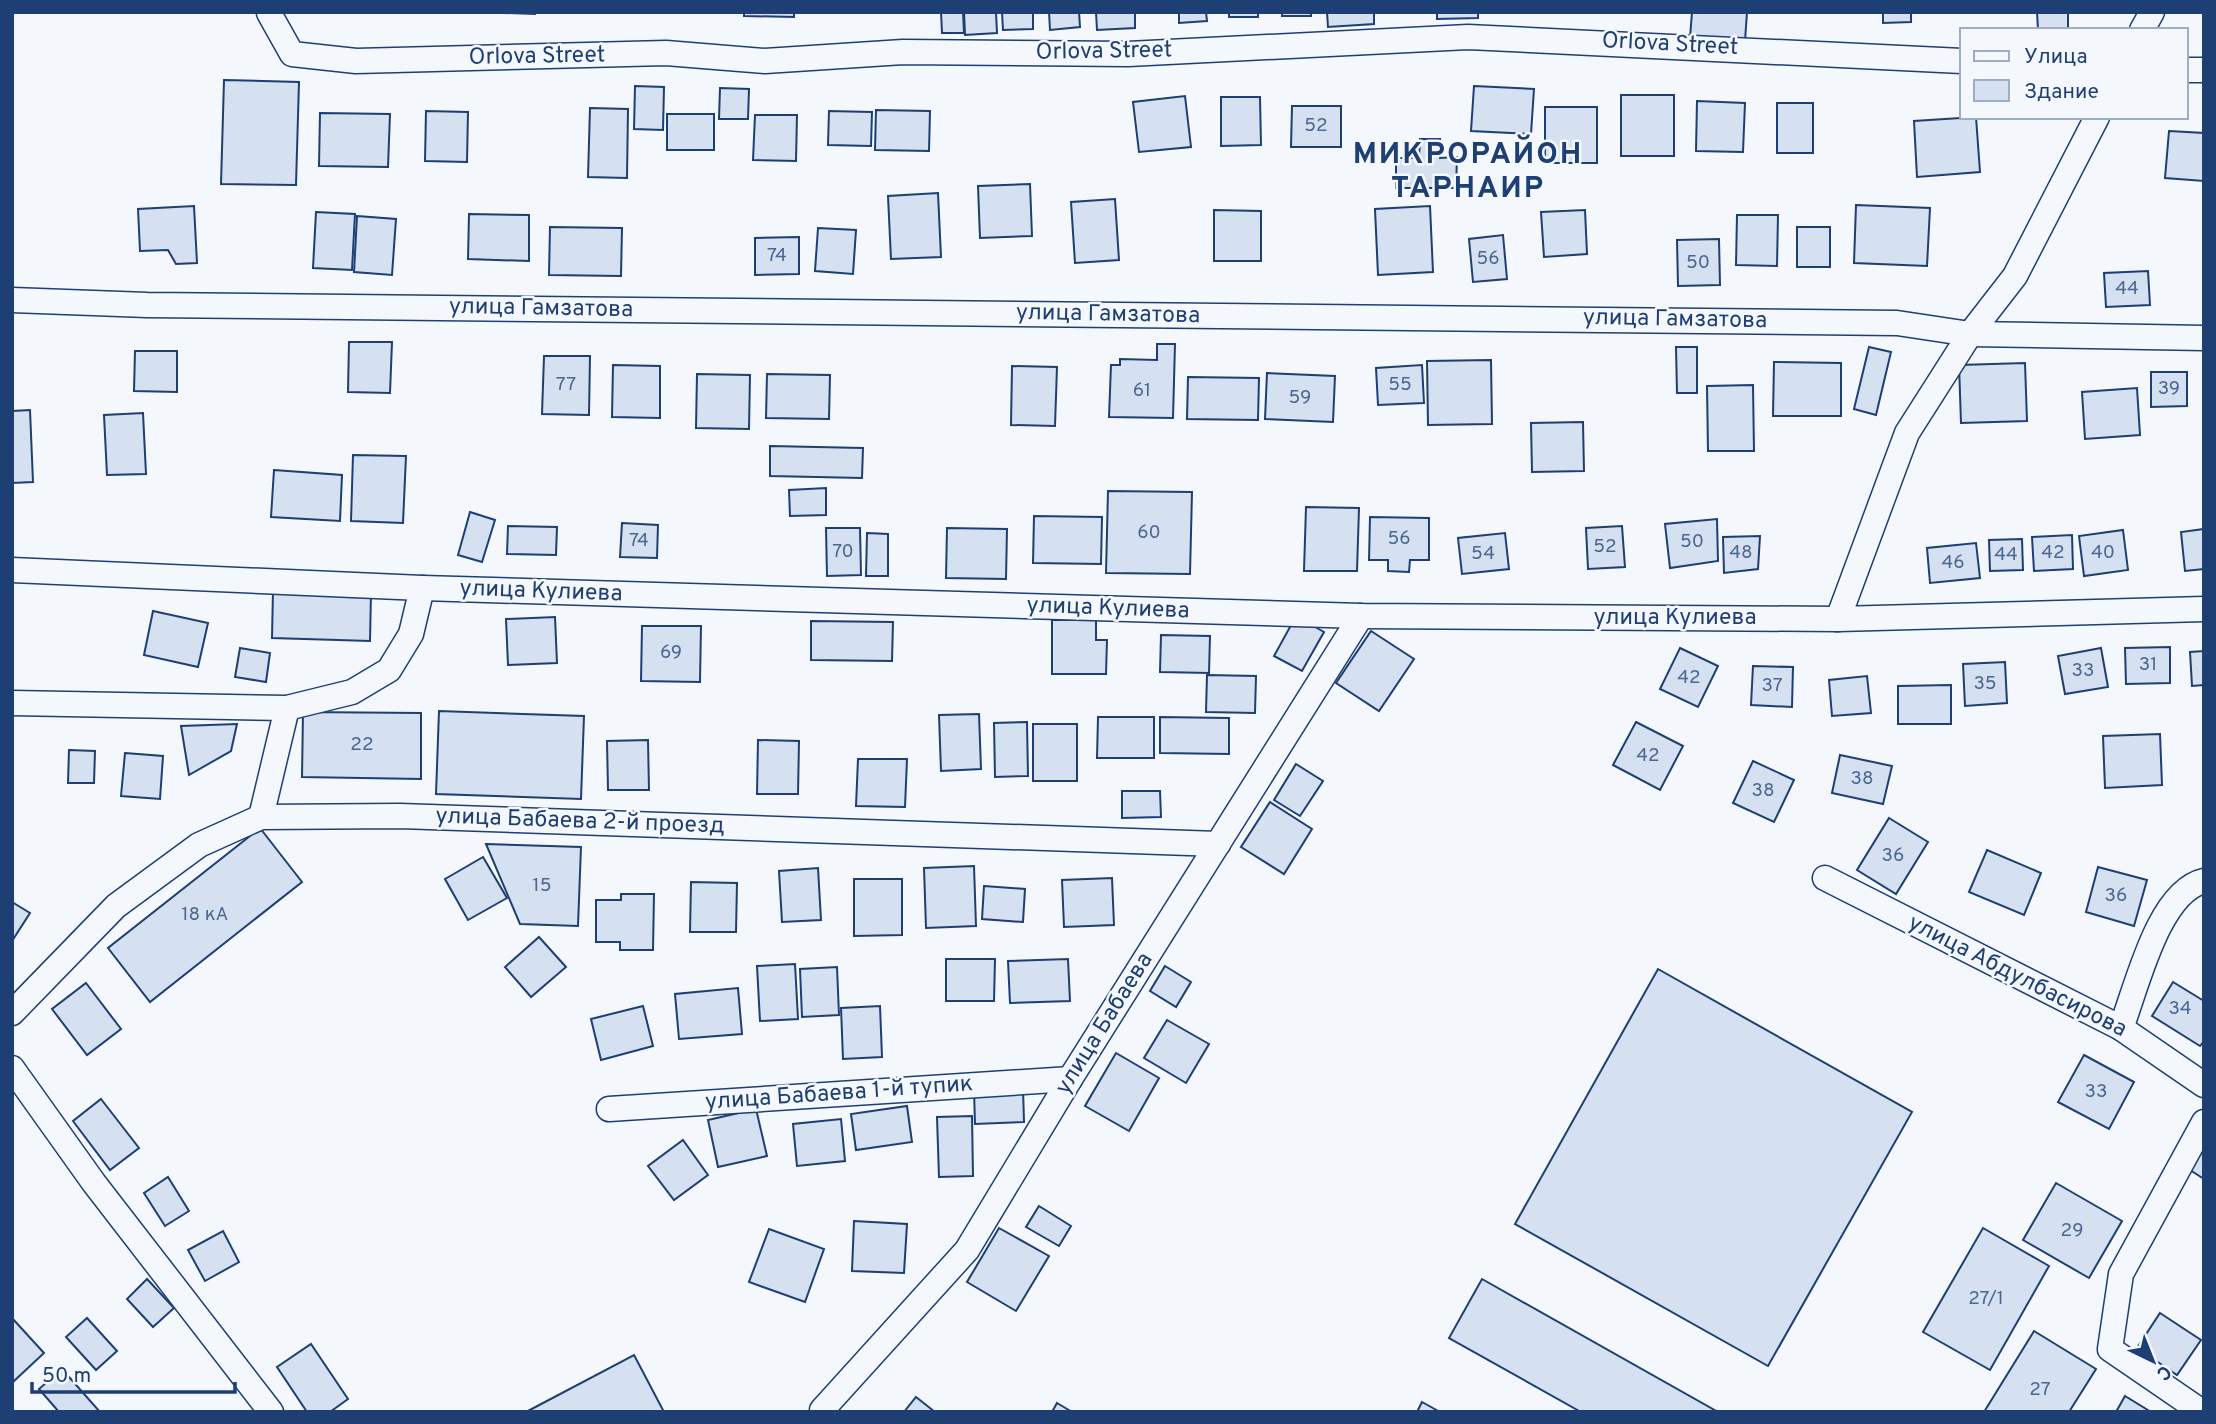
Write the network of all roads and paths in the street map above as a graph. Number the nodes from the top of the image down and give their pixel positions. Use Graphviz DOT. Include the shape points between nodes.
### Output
graph roads {
  1 [pos="2152,12"];
  2 [pos="269,13"];
  3 [pos="2143,28"];
  4 [pos="1960,61"];
  5 [pos="2096,119"];
  6 [pos="12,300"];
  7 [pos="1970,334"];
  8 [pos="2204,338"];
  9 [pos="12,570"];
  10 [pos="422,588"];
  11 [pos="2204,609"];
  12 [pos="1361,616"];
  13 [pos="1838,619"];
  14 [pos="12,703"];
  15 [pos="287,708"];
  16 [pos="261,817"];
  17 [pos="1218,844"];
  18 [pos="1825,878"];
  19 [pos="2204,881"];
  20 [pos="12,1013"];
  21 [pos="2121,1028"];
  22 [pos="12,1068"];
  23 [pos="1070,1079"];
  24 [pos="2204,1086"];
  25 [pos="609,1109"];
  26 [pos="2204,1122"];
  27 [pos="822,1410"];
  28 [pos="271,1412"];
  29 [pos="2202,1412"];
  1 -- 3 [label="street"];
  2 -- 4 [label="street, Orlova Street" via="292,54 356,61 666,53 765,61 903,52 1128,54 1468,37"];
  5 -- 7 [label="street" via="2015,276"];
  6 -- 7 [label="street, улица Гамзатова" via="160,306 1897,323"];
  7 -- 8 [label="street, улица Гамзатова"];
  7 -- 13 [label="street" via="1907,433"];
  9 -- 10 [label="street, улица Кулиева"];
  10 -- 12 [label="street, улица Кулиева"];
  10 -- 15 [label="street" via="411,634 389,670 352,692"];
  11 -- 13 [label="street, улица Кулиева"];
  12 -- 13 [label="street, улица Кулиева"];
  12 -- 17 [label="street, улица Бабаева"];
  14 -- 15 [label="street"];
  15 -- 16 [label="street"];
  16 -- 17 [label="street, улица Бабаева 2-й проезд" via="400,816"];
  16 -- 20 [label="street, улица Бабаева 2-й проезд" via="199,845 116,906"];
  17 -- 23 [label="street, улица Бабаева"];
  18 -- 21 [label="street, улица Абдулбасирова"];
  19 -- 21 [label="street" via="2192,884 2167,908"];
  21 -- 24 [label="street, улица Абдулбасирова"];
  22 -- 28 [label="street" via="94,1183"];
  23 -- 25 [label="street, улица Бабаева 1-й тупик"];
  23 -- 27 [label="street, улица Бабаева" via="967,1250"];
  26 -- 29 [label="street" via="2121,1274 2110,1349"];
}
